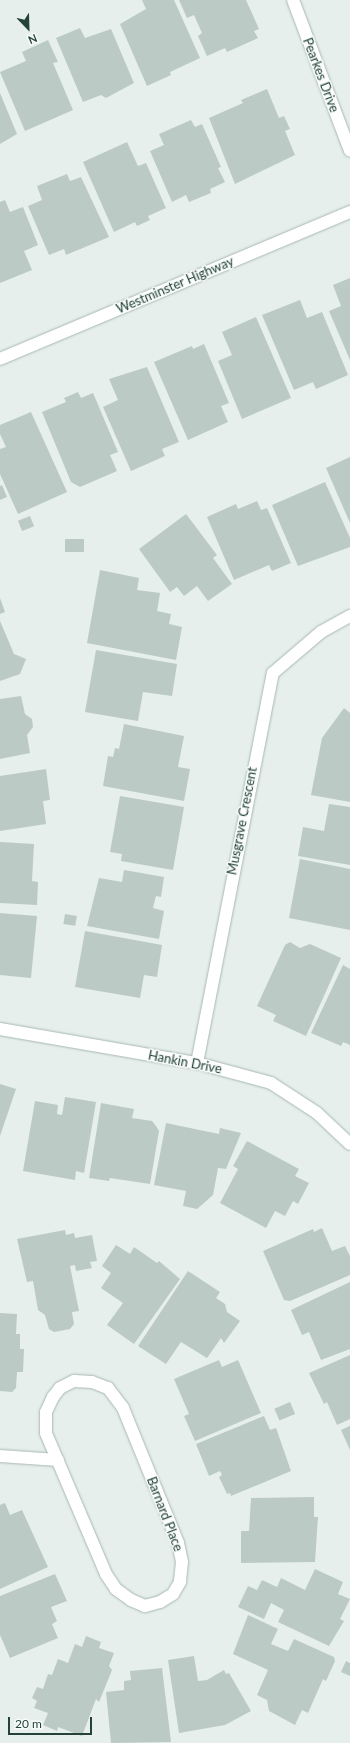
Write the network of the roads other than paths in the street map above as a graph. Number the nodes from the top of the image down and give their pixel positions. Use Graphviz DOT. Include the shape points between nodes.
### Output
graph roads {
  1 [pos="293,0"];
  2 [pos="350,151"];
  3 [pos="350,212"];
  4 [pos="0,360"];
  5 [pos="350,616"];
  6 [pos="0,1029"];
  7 [pos="197,1064"];
  8 [pos="350,1144"];
  9 [pos="0,1456"];
  10 [pos="58,1460"];
  1 -- 2 [label="street, Pearkes Drive"];
  3 -- 4 [label="street, Westminster Highway"];
  5 -- 7 [label="street, Musgrave Crescent" via="321,632 273,673"];
  6 -- 7 [label="street, Hankin Drive"];
  7 -- 8 [label="street, Hankin Drive" via="271,1083 317,1112"];
  9 -- 10 [label="street"];
  10 -- 10 [label="street, Barnard Place" via="106,1574 116,1589 145,1606 160,1602 173,1594 180,1582 182,1562 178,1543 123,1408 108,1388 92,1382 74,1381 60,1388 53,1397 46,1412 46,1433"];
}
